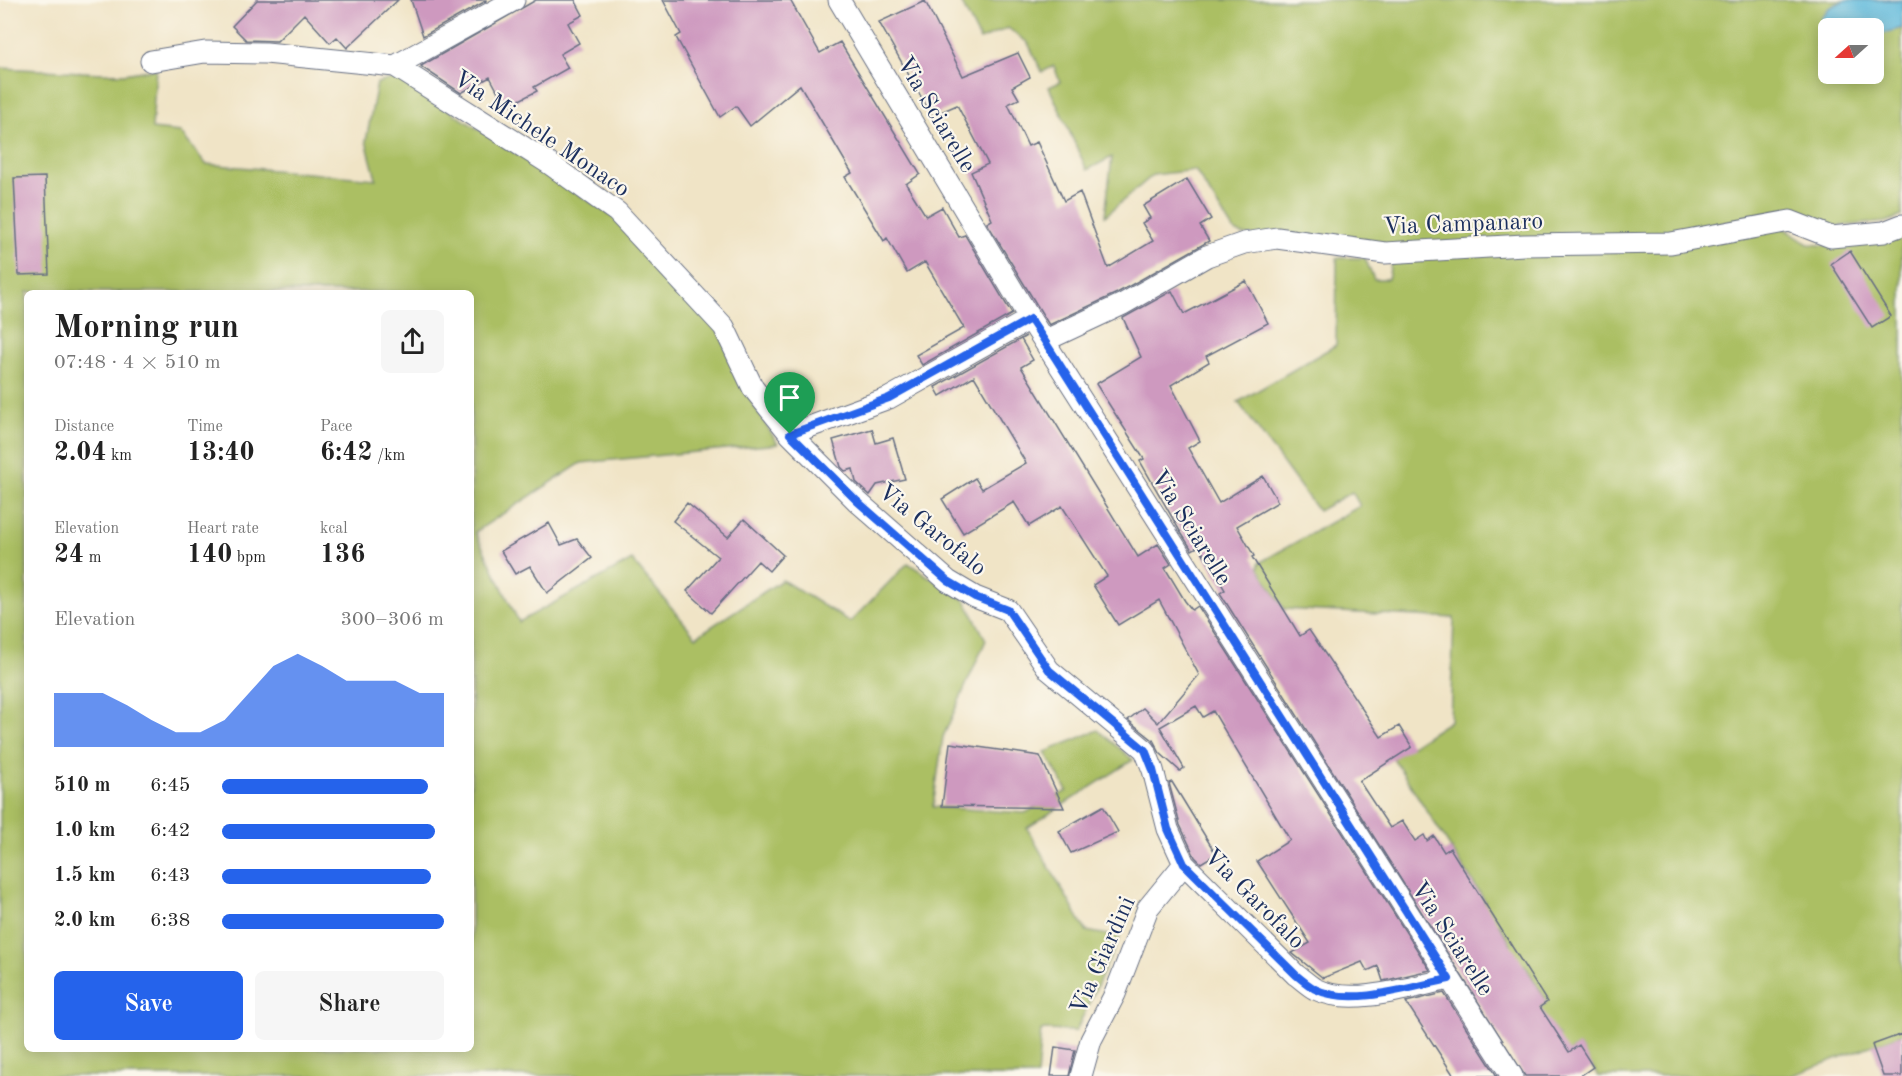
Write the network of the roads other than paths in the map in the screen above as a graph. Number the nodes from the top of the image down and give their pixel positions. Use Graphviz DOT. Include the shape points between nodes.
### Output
graph roads {
  1 [pos="514,0"];
  2 [pos="840,0"];
  3 [pos="151,61"];
  4 [pos="395,66"];
  5 [pos="1902,225"];
  6 [pos="1030,319"];
  7 [pos="1044,340"];
  8 [pos="790,434"];
  9 [pos="1184,864"];
  10 [pos="1449,979"];
  11 [pos="1081,1076"];
  12 [pos="1512,1076"];
  1 -- 4 [label="street"];
  2 -- 6 [label="street, Via Sciarelle"];
  3 -- 4 [label="street, Via Michele Monaco" via="205,52 266,53"];
  4 -- 8 [label="street, Via Michele Monaco" via="547,162 617,212 724,327 753,388"];
  5 -- 7 [label="street, Via Campanaro" via="1884,232 1831,237 1790,221 1671,243 1524,245 1385,254 1277,238 1244,243 1207,256 1123,304"];
  6 -- 7 [label="street, Via Sciarelle"];
  6 -- 8 [label="street" via="889,398"];
  7 -- 10 [label="street, Via Sciarelle"];
  8 -- 9 [label="street, Via Garofalo" via="857,501 948,581 1008,610 1049,670 1145,750 1168,829"];
  9 -- 10 [label="street, Via Garofalo" via="1296,975 1316,989 1344,996 1380,994"];
  9 -- 11 [label="street, Via Giardini" via="1148,908 1115,994 1091,1040"];
  10 -- 12 [label="street, Via Sciarelle"];
}
